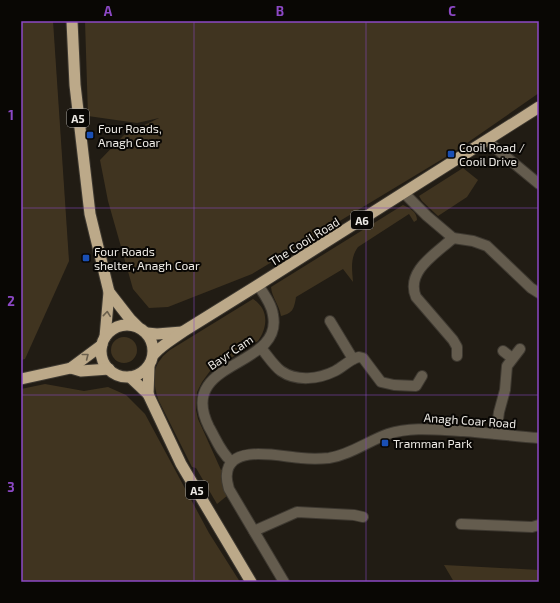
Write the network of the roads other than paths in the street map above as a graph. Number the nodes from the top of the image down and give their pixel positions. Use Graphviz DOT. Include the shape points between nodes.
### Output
graph roads {
  1 [pos="72,21"];
  2 [pos="539,107"];
  3 [pos="487,141"];
  4 [pos="539,184"];
  5 [pos="404,193"];
  6 [pos="453,238"];
  7 [pos="258,285"];
  8 [pos="109,292"];
  9 [pos="539,293"];
  10 [pos="330,321"];
  11 [pos="143,330"];
  12 [pos="184,331"];
  13 [pos="103,341"];
  14 [pos="261,348"];
  15 [pos="520,349"];
  16 [pos="503,351"];
  17 [pos="154,354"];
  18 [pos="457,356"];
  19 [pos="512,358"];
  20 [pos="353,359"];
  21 [pos="149,366"];
  22 [pos="71,368"];
  23 [pos="109,369"];
  24 [pos="422,376"];
  25 [pos="130,377"];
  26 [pos="21,379"];
  27 [pos="148,394"];
  28 [pos="496,434"];
  29 [pos="539,438"];
  30 [pos="232,462"];
  31 [pos="358,514"];
  32 [pos="461,524"];
  33 [pos="539,525"];
  34 [pos="254,531"];
  35 [pos="251,582"];
  36 [pos="284,582"];
  1 -- 8 [label="highway, A5" via="75,85 90,214"];
  2 -- 3 [label="highway, The Cooil Road / A6"];
  3 -- 4 [label="street"];
  3 -- 5 [label="highway, The Cooil Road / A6"];
  5 -- 6 [label="street"];
  5 -- 7 [label="highway, The Cooil Road / A6"];
  6 -- 9 [label="street" via="473,240 486,246"];
  6 -- 18 [label="street" via="426,261 417,275 414,291 416,297 457,347"];
  7 -- 12 [label="highway, The Cooil Road / A6"];
  7 -- 14 [label="street, Bayr Cam" via="274,316 272,334"];
  8 -- 11 [label="highway, A5" via="130,319"];
  13 -- 8 [label="highway, A5, one-way"];
  10 -- 20 [label="street"];
  11 -- 12 [label="highway, The Cooil Road / A6" via="157,334"];
  11 -- 13 [label="highway" via="131,325 117,327 111,329"];
  11 -- 17 [label="highway" via="152,341"];
  12 -- 17 [label="highway, The Cooil Road / A6"];
  22 -- 13 [label="highway, one-way"];
  13 -- 23 [label="highway" via="102,356"];
  14 -- 20 [label="street" via="281,371 301,378 325,375"];
  14 -- 30 [label="street, Bayr Cam" via="217,375 205,390 203,410 206,420 222,450"];
  15 -- 19 [label="street"];
  16 -- 19 [label="street"];
  17 -- 21 [label="highway"];
  19 -- 28 [label="street" via="507,366"];
  20 -- 24 [label="street" via="363,358 381,382 394,386 416,386"];
  21 -- 25 [label="highway"];
  21 -- 27 [label="highway, A5"];
  22 -- 23 [label="highway" via="81,371"];
  22 -- 26 [label="highway"];
  23 -- 25 [label="highway" via="118,375"];
  25 -- 27 [label="highway, A5"];
  27 -- 35 [label="highway, A5" via="182,464"];
  28 -- 29 [label="street, Anagh Coar Road"];
  28 -- 30 [label="street, Anagh Coar Road" via="432,429 406,430 388,434 340,456 302,459 250,454"];
  30 -- 34 [label="street" via="226,475 229,489"];
  31 -- 34 [label="street" via="297,512"];
  32 -- 33 [label="street" via="532,527"];
  34 -- 36 [label="street"];
}
